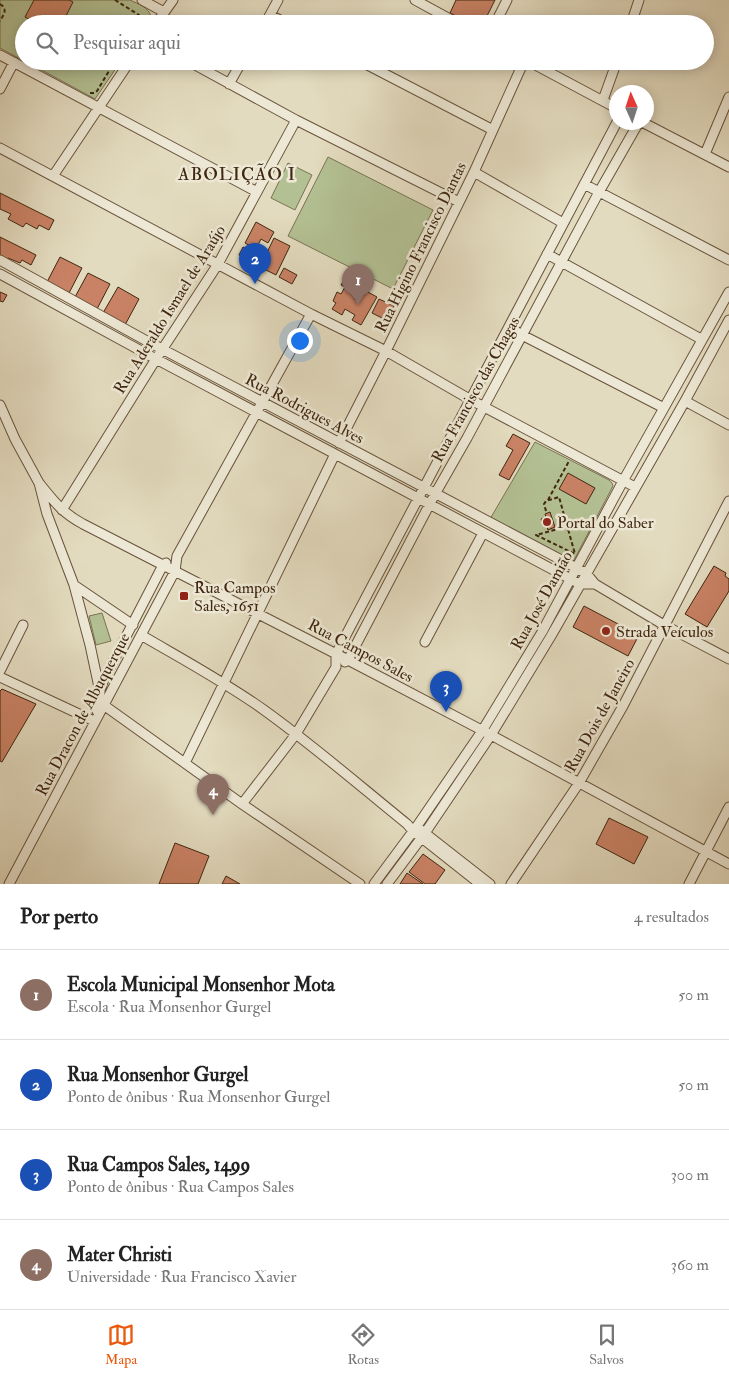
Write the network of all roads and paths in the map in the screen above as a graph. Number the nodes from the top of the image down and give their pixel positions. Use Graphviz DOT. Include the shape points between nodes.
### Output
graph roads {
  1 [pos="115,0"];
  2 [pos="142,0"];
  3 [pos="173,0"];
  4 [pos="278,0"];
  5 [pos="415,0"];
  6 [pos="507,0"];
  7 [pos="639,0"];
  8 [pos="0,4"];
  9 [pos="164,12"];
  10 [pos="140,15"];
  11 [pos="162,15"];
  12 [pos="270,15"];
  13 [pos="442,15"];
  14 [pos="500,15"];
  15 [pos="633,15"];
  16 [pos="0,21"];
  17 [pos="0,55"];
  18 [pos="14,62"];
  19 [pos="29,70"];
  20 [pos="110,70"];
  21 [pos="124,70"];
  22 [pos="204,70"];
  23 [pos="237,70"];
  24 [pos="377,70"];
  25 [pos="520,70"];
  26 [pos="545,70"];
  27 [pos="614,70"];
  28 [pos="228,84"];
  29 [pos="0,88"];
  30 [pos="90,93"];
  31 [pos="729,97"];
  32 [pos="603,100"];
  33 [pos="609,104"];
  34 [pos="99,108"];
  35 [pos="296,120"];
  36 [pos="654,129"];
  37 [pos="493,130"];
  38 [pos="613,130"];
  39 [pos="635,130"];
  40 [pos="0,148"];
  41 [pos="706,154"];
  42 [pos="729,167"];
  43 [pos="474,172"];
  44 [pos="53,176"];
  45 [pos="584,184"];
  46 [pos="257,192"];
  47 [pos="599,192"];
  48 [pos="459,202"];
  49 [pos="563,223"];
  50 [pos="547,254"];
  51 [pos="0,260"];
  52 [pos="729,260"];
  53 [pos="561,262"];
  54 [pos="218,264"];
  55 [pos="0,274"];
  56 [pos="729,292"];
  57 [pos="718,310"];
  58 [pos="311,314"];
  59 [pos="729,316"];
  60 [pos="729,320"];
  61 [pos="509,328"];
  62 [pos="522,335"];
  63 [pos="701,340"];
  64 [pos="162,349"];
  65 [pos="386,351"];
  66 [pos="156,359"];
  67 [pos="471,400"];
  68 [pos="685,401"];
  69 [pos="262,402"];
  70 [pos="0,405"];
  71 [pos="484,406"];
  72 [pos="664,408"];
  73 [pos="256,412"];
  74 [pos="0,424"];
  75 [pos="729,425"];
  76 [pos="15,439"];
  77 [pos="339,443"];
  78 [pos="335,454"];
  79 [pos="572,454"];
  80 [pos="623,481"];
  81 [pos="39,483"];
  82 [pos="635,487"];
  83 [pos="424,488"];
  84 [pos="435,494"];
  85 [pos="418,499"];
  86 [pos="548,500"];
  87 [pos="729,501"];
  88 [pos="430,505"];
  89 [pos="62,510"];
  90 [pos="546,511"];
  91 [pos="594,519"];
  92 [pos="567,526"];
  93 [pos="483,533"];
  94 [pos="177,556"];
  95 [pos="163,565"];
  96 [pos="576,568"];
  97 [pos="175,571"];
  98 [pos="586,573"];
  99 [pos="570,579"];
  100 [pos="580,584"];
  101 [pos="595,584"];
  102 [pos="74,585"];
  103 [pos="258,614"];
  104 [pos="133,624"];
  105 [pos="23,625"];
  106 [pos="664,625"];
  107 [pos="140,635"];
  108 [pos="425,642"];
  109 [pos="336,654"];
  110 [pos="729,659"];
  111 [pos="348,660"];
  112 [pos="336,667"];
  113 [pos="0,671"];
  114 [pos="0,677"];
  115 [pos="224,684"];
  116 [pos="100,699"];
  117 [pos="96,719"];
  118 [pos="487,733"];
  119 [pos="296,734"];
  120 [pos="185,763"];
  121 [pos="579,783"];
  122 [pos="242,804"];
  123 [pos="729,807"];
  124 [pos="412,827"];
  125 [pos="423,835"];
  126 [pos="706,852"];
  127 [pos="729,864"];
  128 [pos="9,884"];
  129 [pos="360,884"];
  130 [pos="374,884"];
  131 [pos="388,884"];
  132 [pos="480,884"];
  133 [pos="490,884"];
  134 [pos="511,884"];
  135 [pos="689,884"];
  1 -- 10 [label="path"];
  2 -- 9 [label="street"];
  3 -- 9 [label="street"];
  4 -- 12 [label="street"];
  5 -- 13 [label="street"];
  6 -- 14 [label="street"];
  7 -- 15 [label="street"];
  8 -- 16 [label="path" via="5,8"];
  9 -- 11 [label="street"];
  17 -- 18 [label="street"];
  18 -- 29 [label="street"];
  19 -- 34 [label="street"];
  20 -- 30 [label="path" via="97,91"];
  21 -- 34 [label="street"];
  22 -- 28 [label="street"];
  23 -- 28 [label="street"];
  24 -- 37 [label="street"];
  25 -- 37 [label="street, Rua Higino Francisco Dantas"];
  26 -- 32 [label="street"];
  27 -- 32 [label="street"];
  28 -- 35 [label="street"];
  31 -- 41 [label="street"];
  32 -- 33 [label="street"];
  34 -- 44 [label="street"];
  34 -- 46 [label="street"];
  35 -- 46 [label="street, Rua Aderaldo Ismael de Araújo"];
  35 -- 48 [label="street"];
  36 -- 41 [label="street"];
  37 -- 43 [label="street, Rua Higino Francisco Dantas"];
  38 -- 45 [label="street, Rua Francisco das Chagas"];
  39 -- 47 [label="street, Rua Francisco das Chagas"];
  40 -- 44 [label="street"];
  41 -- 42 [label="street"];
  43 -- 48 [label="street, Rua Higino Francisco Dantas"];
  43 -- 49 [label="street"];
  44 -- 54 [label="street"];
  45 -- 47 [label="street"];
  45 -- 49 [label="street, Rua Francisco das Chagas"];
  46 -- 54 [label="street, Rua Aderaldo Ismael de Araújo"];
  47 -- 52 [label="street"];
  47 -- 53 [label="street, Rua Francisco das Chagas"];
  48 -- 65 [label="street, Rua Higino Francisco Dantas"];
  49 -- 50 [label="street, Rua Francisco das Chagas"];
  50 -- 53 [label="street"];
  50 -- 61 [label="street, Rua Francisco das Chagas"];
  51 -- 64 [label="street, Rua Rodrigues Alves"];
  53 -- 62 [label="street, Rua Francisco das Chagas"];
  53 -- 63 [label="street"];
  54 -- 58 [label="street"];
  54 -- 64 [label="street, Rua Aderaldo Ismael de Araújo"];
  55 -- 66 [label="street, Rua Rodrigues Alves"];
  56 -- 57 [label="street, Rua José Damião"];
  57 -- 59 [label="street"];
  57 -- 63 [label="street, Rua José Damião"];
  58 -- 65 [label="street"];
  58 -- 69 [label="street, Rua Dracon de Albuquerque"];
  60 -- 68 [label="street, Rua José Damião"];
  61 -- 62 [label="street"];
  61 -- 67 [label="street, Rua Francisco das Chagas"];
  62 -- 71 [label="street, Rua Francisco das Chagas"];
  62 -- 72 [label="street"];
  63 -- 72 [label="street, Rua José Damião"];
  64 -- 66 [label="street, Rua Aderaldo Ismael de Araújo"];
  64 -- 69 [label="street, Rua Rodrigues Alves"];
  65 -- 67 [label="street"];
  65 -- 77 [label="street, Rua Higino Francisco Dantas"];
  66 -- 73 [label="street, Rua Rodrigues Alves"];
  66 -- 89 [label="street, Rua Aderaldo Ismael de Araújo"];
  67 -- 71 [label="street"];
  67 -- 83 [label="street, Rua Francisco das Chagas"];
  68 -- 75 [label="street"];
  68 -- 82 [label="street, Rua José Damião"];
  69 -- 73 [label="street, Rua Dracon de Albuquerque"];
  69 -- 77 [label="street, Rua Rodrigues Alves"];
  70 -- 76 [label="street"];
  71 -- 79 [label="street"];
  71 -- 84 [label="street, Rua Francisco das Chagas"];
  72 -- 80 [label="street, Rua José Damião"];
  73 -- 78 [label="street, Rua Rodrigues Alves"];
  73 -- 94 [label="street, Rua Dracon de Albuquerque"];
  74 -- 76 [label="street"];
  76 -- 81 [label="street"];
  77 -- 83 [label="street, Rua Rodrigues Alves"];
  78 -- 85 [label="street, Rua Rodrigues Alves"];
  78 -- 103 [label="street"];
  79 -- 80 [label="street"];
  79 -- 86 [label="path"];
  80 -- 82 [label="street"];
  80 -- 96 [label="street, Rua José Damião"];
  81 -- 89 [label="street, Rua Campos Sales"];
  81 -- 102 [label="street"];
  82 -- 98 [label="street, Rua José Damião"];
  83 -- 84 [label="street, Rua Rodrigues Alves"];
  83 -- 85 [label="street, Rua Francisco das Chagas"];
  84 -- 88 [label="street, Rua Francisco das Chagas"];
  84 -- 96 [label="street, Rua Rodrigues Alves"];
  85 -- 88 [label="street, Rua Rodrigues Alves"];
  85 -- 109 [label="street, Rua Francisco das Chagas"];
  86 -- 90 [label="path" via="544,504"];
  86 -- 92 [label="path" via="559,497"];
  87 -- 106 [label="street, Rua Dois de Janeiro"];
  88 -- 93 [label="street, Rua Rodrigues Alves"];
  88 -- 111 [label="street, Rua Francisco das Chagas"];
  89 -- 95 [label="street, Rua Campos Sales"];
  91 -- 92 [label="path"];
  92 -- 92 [label="path" via="575,554 536,535 544,533"];
  93 -- 99 [label="street, Rua Rodrigues Alves"];
  93 -- 108 [label="street"];
  94 -- 95 [label="street, Rua Dracon de Albuquerque"];
  94 -- 97 [label="street, Rua Dracon de Albuquerque"];
  95 -- 97 [label="street, Rua Campos Sales"];
  95 -- 104 [label="street, Rua Dracon de Albuquerque"];
  96 -- 98 [label="street, Rua Rodrigues Alves"];
  96 -- 99 [label="street, Rua José Damião"];
  97 -- 103 [label="street, Rua Campos Sales"];
  97 -- 107 [label="street, Rua Dracon de Albuquerque"];
  98 -- 100 [label="street, Rua José Damião"];
  98 -- 101 [label="street, Rua Rodrigues Alves"];
  99 -- 100 [label="street, Rua Rodrigues Alves"];
  99 -- 118 [label="street, Rua José Damião"];
  100 -- 101 [label="street, Rua Rodrigues Alves"];
  100 -- 118 [label="street, Rua José Damião" via="551,636"];
  101 -- 106 [label="street, Rua Rodrigues Alves"];
  102 -- 104 [label="street"];
  102 -- 116 [label="street"];
  103 -- 109 [label="street, Rua Campos Sales"];
  103 -- 115 [label="street"];
  104 -- 116 [label="street, Rua Dracon de Albuquerque" via="104,679"];
  105 -- 113 [label="street"];
  106 -- 110 [label="street, Rua Rodrigues Alves"];
  106 -- 121 [label="street, Rua Dois de Janeiro"];
  107 -- 115 [label="street"];
  107 -- 116 [label="street, Rua Dracon de Albuquerque"];
  109 -- 111 [label="street, Rua Campos Sales"];
  109 -- 112 [label="street, Rua Francisco das Chagas"];
  111 -- 112 [label="street"];
  111 -- 118 [label="street, Rua Campos Sales"];
  112 -- 119 [label="street"];
  114 -- 117 [label="street"];
  115 -- 119 [label="street"];
  115 -- 120 [label="street"];
  116 -- 117 [label="street"];
  116 -- 120 [label="street"];
  117 -- 128 [label="street, Rua Dracon de Albuquerque"];
  118 -- 121 [label="street, Rua Campos Sales"];
  118 -- 124 [label="street, Rua José Damião"];
  118 -- 125 [label="street, Rua José Damião"];
  119 -- 122 [label="street"];
  119 -- 124 [label="street"];
  120 -- 122 [label="street"];
  121 -- 126 [label="street, Rua Campos Sales"];
  121 -- 134 [label="street, Rua Dois de Janeiro"];
  122 -- 129 [label="street"];
  123 -- 126 [label="street"];
  124 -- 125 [label="street"];
  124 -- 130 [label="street, Rua José Damião"];
  125 -- 131 [label="street, Rua José Damião"];
  125 -- 132 [label="street"];
  125 -- 133 [label="street"];
  126 -- 127 [label="street, Rua Campos Sales"];
  126 -- 135 [label="street"];
}
